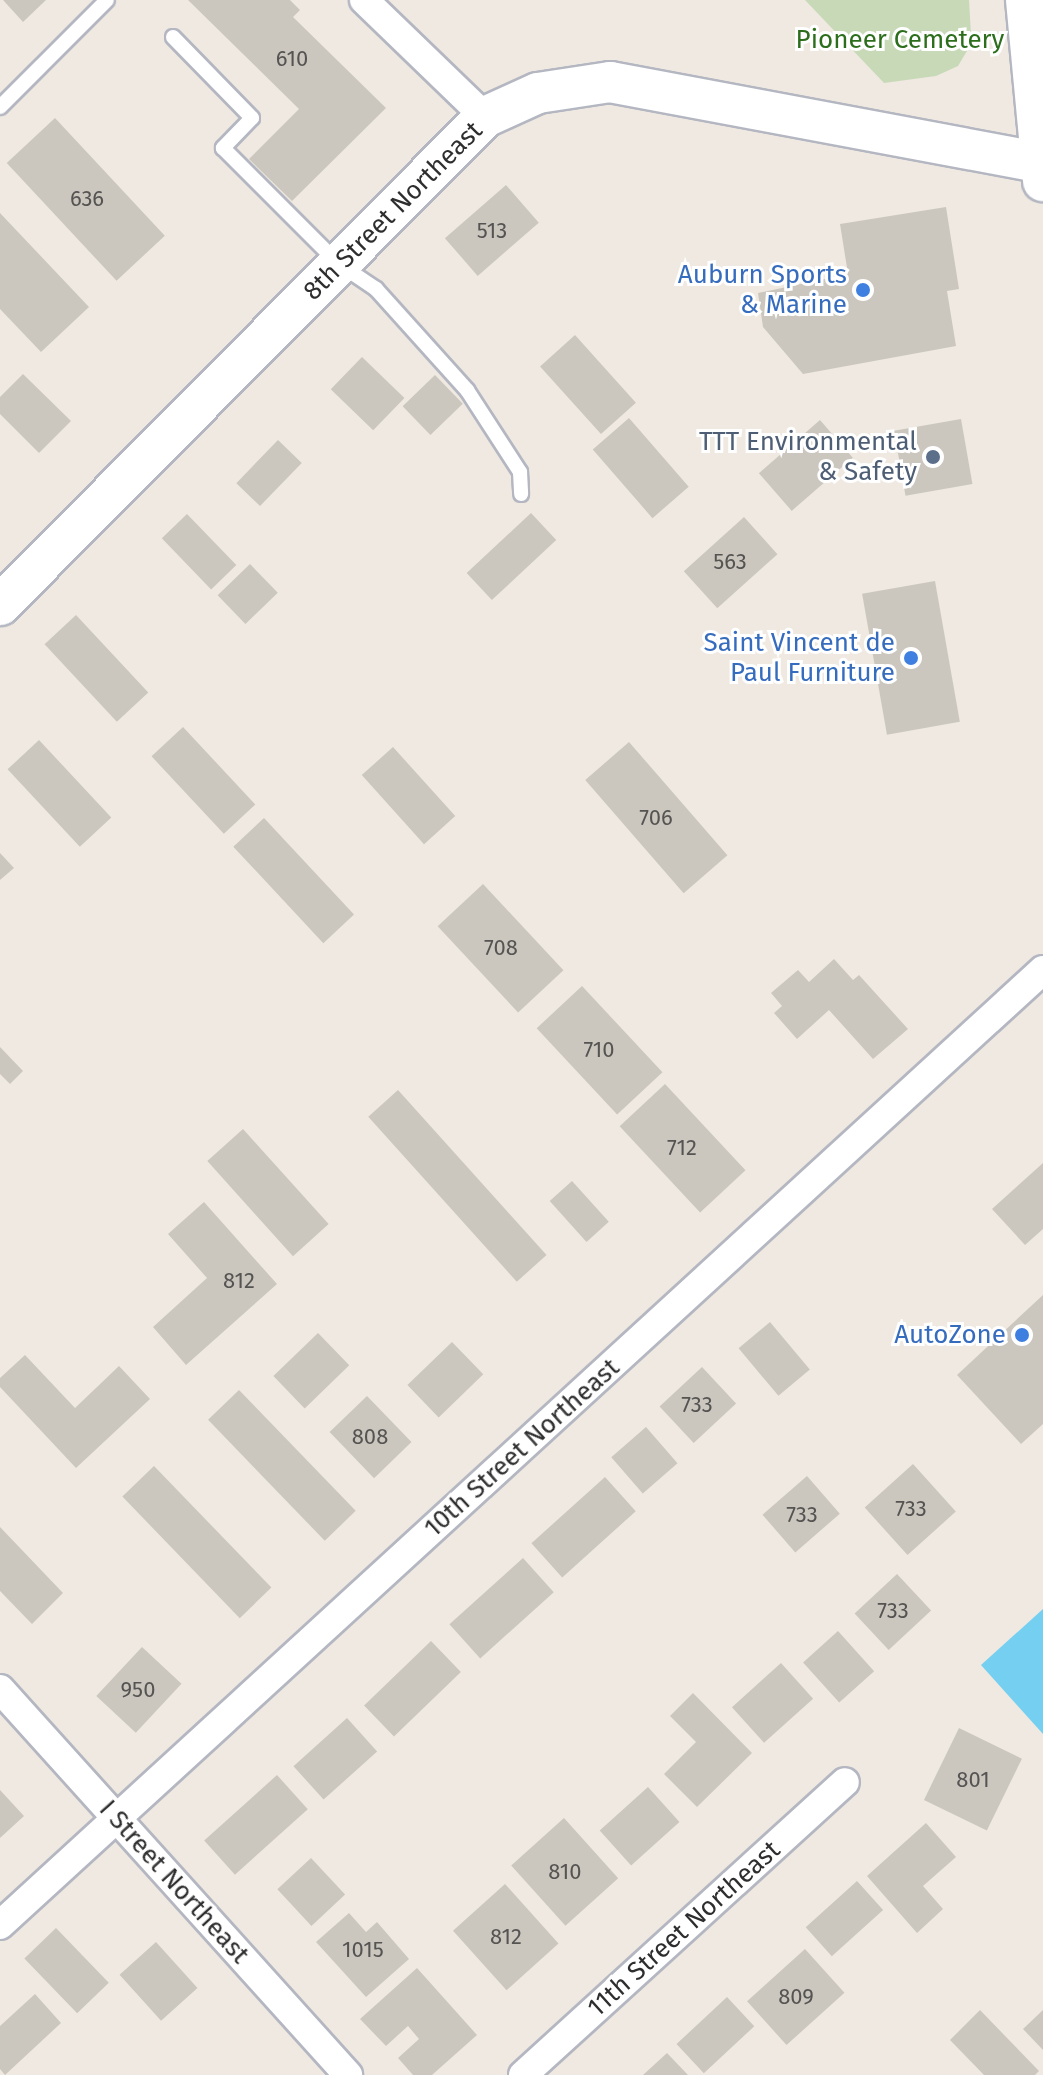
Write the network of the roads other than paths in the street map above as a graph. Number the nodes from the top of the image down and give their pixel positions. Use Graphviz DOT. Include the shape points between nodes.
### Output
graph roads {
  1 [pos="107,0"];
  2 [pos="364,0"];
  3 [pos="1026,0"];
  4 [pos="173,37"];
  5 [pos="0,107"];
  6 [pos="485,117"];
  7 [pos="1042,169"];
  8 [pos="339,264"];
  9 [pos="521,494"];
  10 [pos="0,605"];
  11 [pos="1043,970"];
  12 [pos="0,1689"];
  13 [pos="845,1782"];
  14 [pos="116,1818"];
  15 [pos="0,1925"];
  16 [pos="348,2075"];
  17 [pos="523,2075"];
  1 -- 5 [label="lane"];
  2 -- 6 [label="street"];
  3 -- 7 [label="street"];
  4 -- 8 [label="lane" via="252,118 223,148"];
  6 -- 7 [label="street, 8th Street Northeast" via="538,93 610,82"];
  6 -- 8 [label="street, 8th Street Northeast"];
  8 -- 9 [label="lane" via="376,289 467,390 520,472"];
  8 -- 10 [label="street, 8th Street Northeast"];
  11 -- 14 [label="street, 10th Street Northeast"];
  12 -- 14 [label="street, I Street Northeast"];
  13 -- 17 [label="street, 11th Street Northeast"];
  14 -- 15 [label="street, 10th Street Northeast"];
  14 -- 16 [label="street, I Street Northeast"];
}
